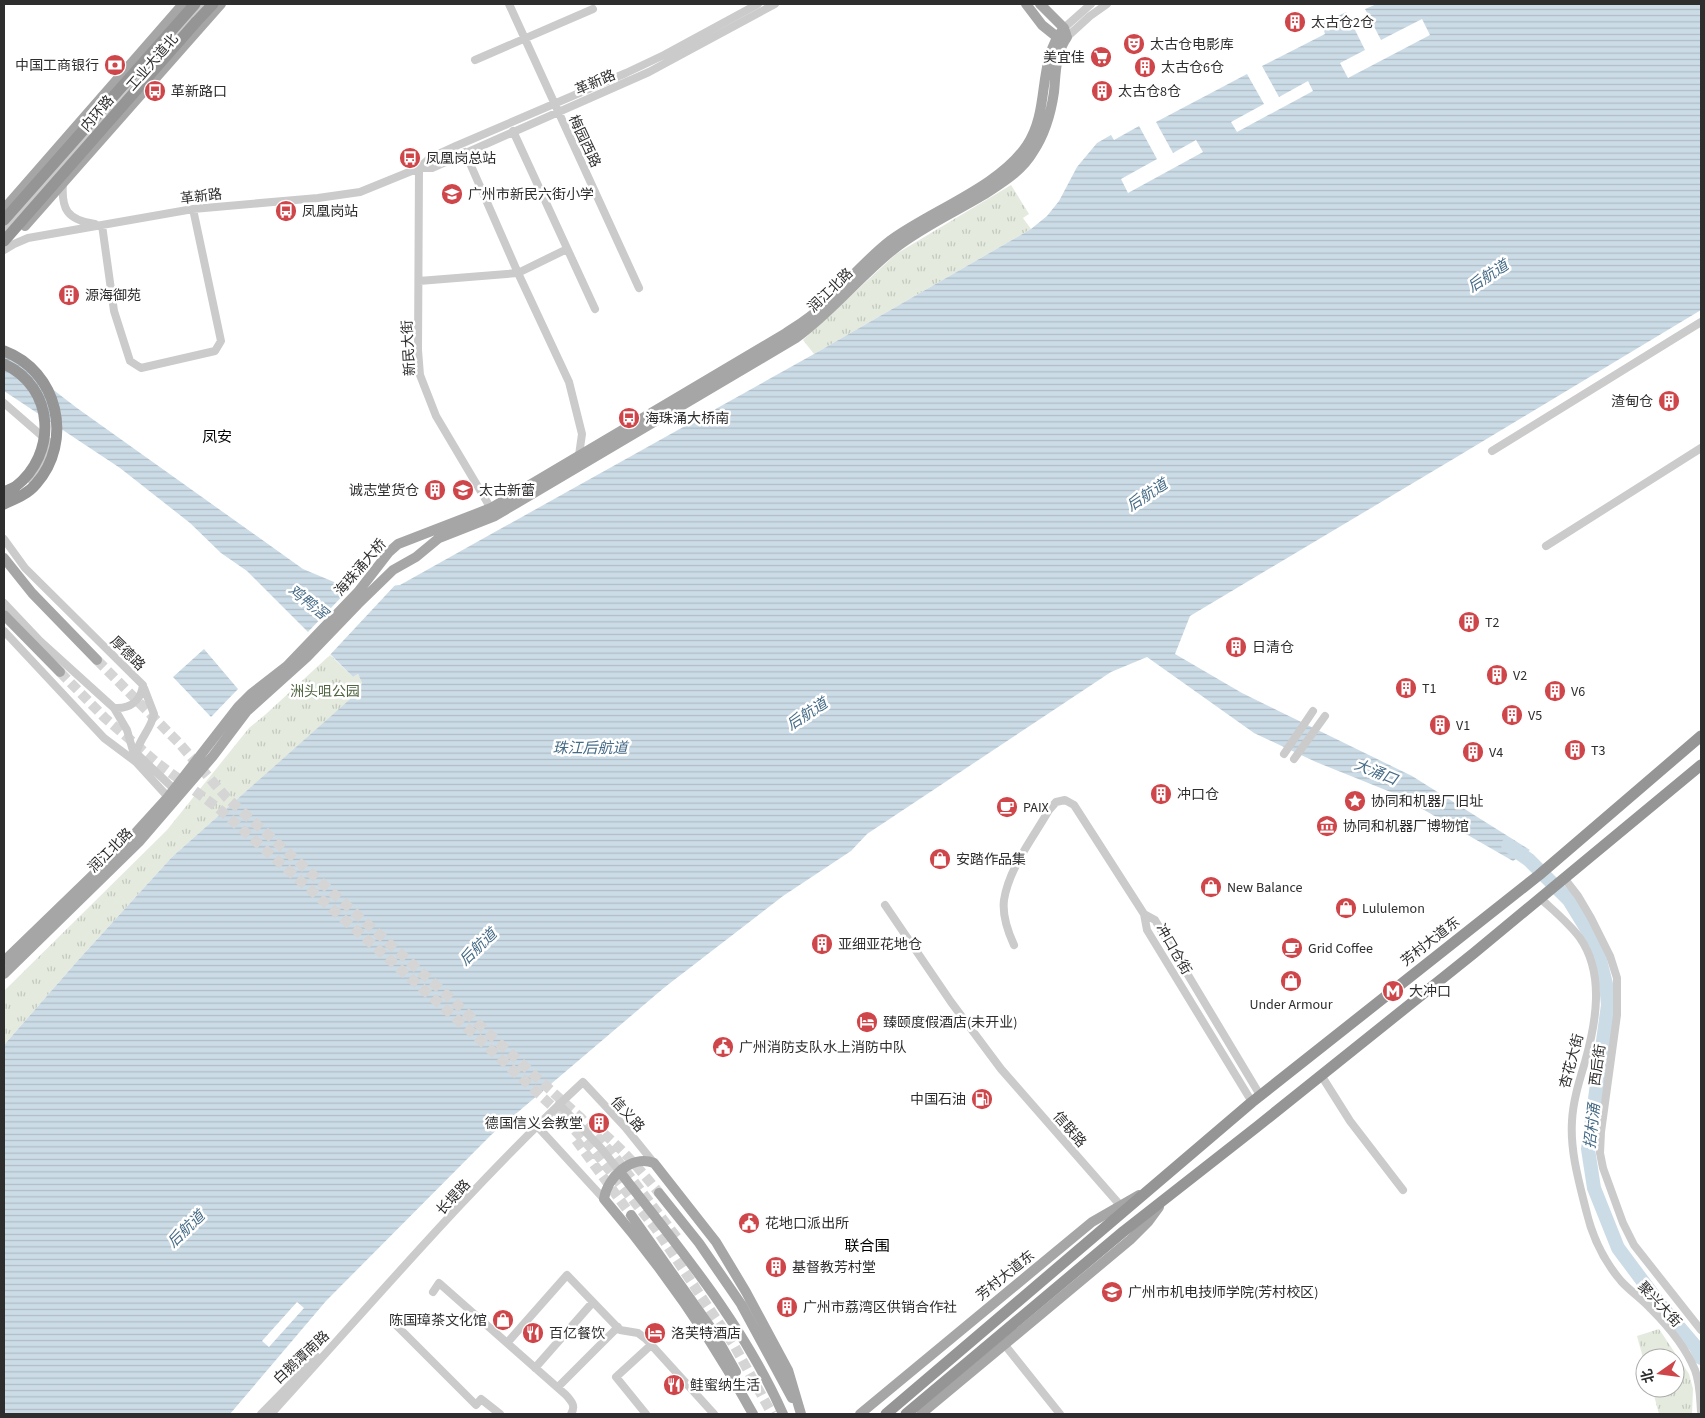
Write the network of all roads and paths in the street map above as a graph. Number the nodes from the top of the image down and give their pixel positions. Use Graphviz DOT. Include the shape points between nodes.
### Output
graph roads {
  1 [pos="183,4"];
  2 [pos="194,4"];
  3 [pos="204,4"];
  4 [pos="212,4"];
  5 [pos="221,4"];
  6 [pos="510,4"];
  7 [pos="758,4"];
  8 [pos="775,4"];
  9 [pos="1026,4"];
  10 [pos="1040,4"];
  11 [pos="1091,4"];
  12 [pos="1107,4"];
  13 [pos="593,9"];
  14 [pos="1062,34"];
  15 [pos="525,38"];
  16 [pos="475,60"];
  17 [pos="130,76"];
  18 [pos="148,87"];
  19 [pos="554,104"];
  20 [pos="102,108"];
  21 [pos="558,111"];
  22 [pos="119,120"];
  23 [pos="513,131"];
  24 [pos="465,152"];
  25 [pos="419,168"];
  26 [pos="55,175"];
  27 [pos="63,183"];
  28 [pos="4,209"];
  29 [pos="194,209"];
  30 [pos="4,219"];
  31 [pos="102,224"];
  32 [pos="4,232"];
  33 [pos="4,241"];
  34 [pos="567,249"];
  35 [pos="4,250"];
  36 [pos="518,273"];
  37 [pos="419,281"];
  38 [pos="639,288"];
  39 [pos="595,309"];
  40 [pos="1701,322"];
  41 [pos="4,351"];
  42 [pos="4,364"];
  43 [pos="4,403"];
  44 [pos="1701,448"];
  45 [pos="1492,451"];
  46 [pos="579,455"];
  47 [pos="4,492"];
  48 [pos="4,497"];
  49 [pos="4,504"];
  50 [pos="493,512"];
  51 [pos="481,517"];
  52 [pos="4,540"];
  53 [pos="1546,546"];
  54 [pos="4,558"];
  55 [pos="4,603"];
  56 [pos="4,616"];
  57 [pos="4,631"];
  58 [pos="97,660"];
  59 [pos="60,672"];
  60 [pos="143,685"];
  61 [pos="114,708"];
  62 [pos="1313,711"];
  63 [pos="1326,716"];
  64 [pos="223,735"];
  65 [pos="1701,736"];
  66 [pos="1284,754"];
  67 [pos="1294,759"];
  68 [pos="136,762"];
  69 [pos="1701,764"];
  70 [pos="173,795"];
  71 [pos="1558,883"];
  72 [pos="1540,898"];
  73 [pos="885,905"];
  74 [pos="1144,914"];
  75 [pos="1014,945"];
  76 [pos="4,961"];
  77 [pos="4,974"];
  78 [pos="1321,1075"];
  79 [pos="583,1082"];
  80 [pos="1256,1099"];
  81 [pos="559,1104"];
  82 [pos="537,1126"];
  83 [pos="654,1162"];
  84 [pos="620,1172"];
  85 [pos="1152,1187"];
  86 [pos="1403,1190"];
  87 [pos="659,1193"];
  88 [pos="604,1199"];
  89 [pos="1164,1200"];
  90 [pos="1120,1205"];
  91 [pos="631,1215"];
  92 [pos="1598,1246"];
  93 [pos="433,1292"];
  94 [pos="593,1302"];
  95 [pos="393,1322"];
  96 [pos="618,1327"];
  97 [pos="1701,1330"];
  98 [pos="345,1333"];
  99 [pos="507,1343"];
  100 [pos="651,1344"];
  101 [pos="1004,1344"];
  102 [pos="535,1368"];
  103 [pos="558,1387"];
  104 [pos="874,1402"];
  105 [pos="1701,1411"];
  106 [pos="261,1414"];
  107 [pos="271,1414"];
  108 [pos="500,1414"];
  109 [pos="571,1414"];
  110 [pos="646,1414"];
  111 [pos="714,1414"];
  112 [pos="753,1414"];
  113 [pos="759,1414"];
  114 [pos="783,1414"];
  115 [pos="801,1414"];
  116 [pos="860,1414"];
  117 [pos="886,1414"];
  118 [pos="906,1414"];
  119 [pos="921,1414"];
  120 [pos="1060,1414"];
  1 -- 17 [label="main road"];
  2 -- 17 [label="main road, 工业大道北"];
  2 -- 30 [label="highway, 内环路"];
  3 -- 17 [label="street"];
  4 -- 33 [label="highway, 内环路, bridge"];
  5 -- 18 [label="main road, 工业大道北"];
  6 -- 15 [label="street, 梅园西路"];
  7 -- 19 [label="street, 革新路" via="646,64"];
  8 -- 21 [label="street, 革新路" via="656,68"];
  9 -- 14 [label="main road" via="1042,25"];
  10 -- 14 [label="main road"];
  11 -- 14 [label="street, 润江北路"];
  12 -- 14 [label="street, 润江北路"];
  13 -- 15 [label="street"];
  14 -- 46 [label="main road, 润江北路" via="1049,56 1039,120 1028,145 1005,170 892,240 819,309 792,329"];
  14 -- 50 [label="main road, 润江北路" via="1047,123 1038,145 1017,172 895,248 796,338"];
  15 -- 16 [label="street"];
  15 -- 19 [label="street, 梅园西路"];
  17 -- 18 [label="street"];
  17 -- 20 [label="main road, 工业大道北"];
  18 -- 22 [label="main road, 工业大道北"];
  19 -- 21 [label="street, 梅园西路"];
  19 -- 25 [label="street, 革新路" via="430,158"];
  20 -- 22 [label="street"];
  20 -- 26 [label="street"];
  20 -- 28 [label="main road"];
  20 -- 30 [label="main road, 工业大道北"];
  21 -- 23 [label="street, 革新路"];
  21 -- 38 [label="street, 梅园西路"];
  22 -- 27 [label="main road, 工业大道北"];
  23 -- 24 [label="street, 革新路"];
  23 -- 34 [label="street"];
  24 -- 25 [label="street, 革新路" via="432,168"];
  24 -- 36 [label="street"];
  25 -- 29 [label="street, 革新路" via="360,192"];
  25 -- 37 [label="street, 新民大街"];
  26 -- 27 [label="street"];
  26 -- 32 [label="street"];
  27 -- 31 [label="street" via="66,209 83,221"];
  27 -- 35 [label="main road, 工业大道北"];
  29 -- 31 [label="street, 革新路"];
  29 -- 31 [label="street" via="221,341 215,351 141,368 130,361 114,311"];
  31 -- 35 [label="street, 革新路" via="28,238"];
  34 -- 36 [label="street"];
  34 -- 39 [label="street"];
  36 -- 37 [label="street"];
  36 -- 46 [label="street" via="569,382 582,434"];
  37 -- 50 [label="street, 新民大街" via="420,375 436,416"];
  40 -- 45 [label="street"];
  41 -- 49 [label="highway" via="27,363 46,386 56,413 58,434 51,462 36,485"];
  42 -- 47 [label="highway, bridge" via="18,372 32,387 41,404 45,424 44,443 38,461 22,482"];
  43 -- 48 [label="street" via="50,443 37,471"];
  44 -- 53 [label="street"];
  46 -- 50 [label="main road, 润江北路"];
  50 -- 51 [label="main road, 润江北路"];
  51 -- 64 [label="main road, 海珠涌大桥" via="439,538 386,576 302,662"];
  51 -- 64 [label="main road, 海珠涌大桥" via="398,544 358,592 287,666 245,701"];
  52 -- 60 [label="street, 厚德路" via="25,568"];
  54 -- 58 [label="main road" via="32,593"];
  55 -- 61 [label="street" via="40,641"];
  56 -- 59 [label="main road"];
  57 -- 68 [label="street" via="104,738"];
  60 -- 61 [label="street, 厚德路" via="142,694 135,703 124,709"];
  60 -- 70 [label="street" via="154,714 136,753"];
  61 -- 68 [label="street" via="127,730"];
  62 -- 66 [label="street"];
  63 -- 67 [label="street"];
  64 -- 70 [label="main road, 润江北路"];
  65 -- 80 [label="highway, 芳村大道东" via="1543,872"];
  68 -- 70 [label="street"];
  69 -- 71 [label="highway"];
  70 -- 76 [label="main road, 润江北路"];
  70 -- 77 [label="main road, 润江北路" via="139,842"];
  71 -- 72 [label="highway"];
  71 -- 97 [label="street, 西后街" via="1578,896 1610,956 1617,978 1617,1015 1601,1132 1603,1168 1634,1245"];
  72 -- 78 [label="highway"];
  72 -- 92 [label="street, 杏花大街" via="1581,940 1590,957 1594,976 1595,1016 1571,1123 1576,1167"];
  73 -- 90 [label="street, 信联路" via="1001,1069"];
  74 -- 75 [label="street" via="1074,805 1065,800 1056,802 1012,873 1004,901 1006,928"];
  74 -- 80 [label="street, 冲口仓街" via="1147,930"];
  74 -- 80 [label="street, 冲口仓街" via="1154,920"];
  78 -- 86 [label="street" via="1350,1120"];
  78 -- 89 [label="highway"];
  79 -- 81 [label="street, 长堤路"];
  79 -- 83 [label="street, 信义路"];
  80 -- 85 [label="highway, 芳村大道东"];
  81 -- 82 [label="street, 长堤路"];
  81 -- 84 [label="street"];
  82 -- 88 [label="street"];
  82 -- 98 [label="street, 长堤路"];
  83 -- 84 [label="main road" via="638,1160"];
  83 -- 115 [label="main road" via="716,1242 746,1292 788,1370"];
  84 -- 88 [label="main road" via="607,1186"];
  84 -- 114 [label="main road" via="711,1290 758,1362"];
  85 -- 90 [label="main road, 芳村大道东"];
  85 -- 117 [label="highway, 芳村大道东"];
  87 -- 115 [label="main road" via="741,1304"];
  88 -- 112 [label="main road" via="684,1301"];
  89 -- 101 [label="main road" via="1130,1240"];
  89 -- 118 [label="highway"];
  90 -- 104 [label="main road, 芳村大道东" via="1092,1222"];
  91 -- 113 [label="main road" via="713,1331"];
  92 -- 105 [label="street, 聚兴大街" via="1622,1282 1652,1310 1690,1361 1699,1385"];
  93 -- 99 [label="street" via="439,1283"];
  94 -- 96 [label="street"];
  94 -- 99 [label="street" via="567,1274"];
  94 -- 102 [label="street"];
  95 -- 108 [label="street" via="476,1405 481,1399"];
  96 -- 100 [label="street" via="638,1333"];
  96 -- 103 [label="street"];
  98 -- 106 [label="street, 白鹅潭南路"];
  98 -- 107 [label="street, 白鹅潭南路"];
  99 -- 102 [label="street"];
  100 -- 110 [label="street" via="616,1377"];
  100 -- 111 [label="street"];
  101 -- 119 [label="main road"];
  101 -- 120 [label="street"];
  102 -- 103 [label="street"];
  103 -- 109 [label="street" via="574,1404"];
  104 -- 116 [label="main road, 芳村大道东"];
  104 -- 117 [label="main road"];
}
